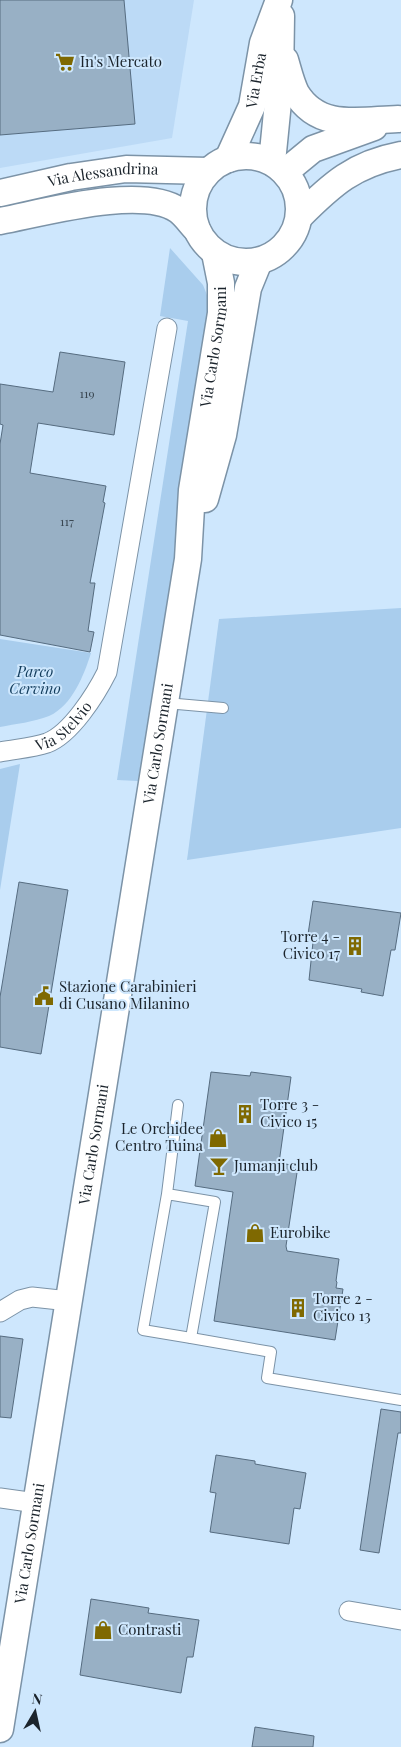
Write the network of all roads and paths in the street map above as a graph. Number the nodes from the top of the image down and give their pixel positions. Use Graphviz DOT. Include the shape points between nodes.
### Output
graph roads {
  1 [pos="280,0"];
  2 [pos="280,47"];
  3 [pos="399,119"];
  4 [pos="401,155"];
  5 [pos="218,165"];
  6 [pos="278,167"];
  7 [pos="0,194"];
  8 [pos="299,217"];
  9 [pos="0,221"];
  10 [pos="197,230"];
  11 [pos="215,253"];
  12 [pos="259,261"];
  13 [pos="167,328"];
  14 [pos="188,559"];
  15 [pos="165,703"];
  16 [pos="223,708"];
  17 [pos="0,752"];
  18 [pos="178,1105"];
  19 [pos="166,1194"];
  20 [pos="69,1302"];
  21 [pos="0,1312"];
  22 [pos="191,1338"];
  23 [pos="401,1400"];
  24 [pos="0,1498"];
  25 [pos="36,1503"];
  26 [pos="349,1611"];
  27 [pos="401,1620"];
  28 [pos="3,1690"];
  29 [pos="0,1730"];
  1 -- 2 [label="main road, Via Erba"];
  1 -- 5 [label="main road, Via Erba" via="263,42 252,106"];
  2 -- 3 [label="main road" via="296,92 314,112 336,122"];
  2 -- 6 [label="main road, Via Erba"];
  3 -- 6 [label="main road" via="313,149"];
  4 -- 8 [label="main road" via="376,160 331,185"];
  5 -- 6 [label="main road" via="256,156"];
  5 -- 7 [label="main road, Via Alessandrina" via="174,172 141,169 104,172"];
  5 -- 10 [label="main road" via="195,192 193,204"];
  6 -- 8 [label="main road" via="294,184 299,200"];
  8 -- 12 [label="main road" via="295,232 285,247"];
  9 -- 10 [label="main road, Via Alessandrina" via="102,202 139,200 179,211"];
  10 -- 11 [label="main road"];
  11 -- 12 [label="main road" via="233,261"];
  11 -- 14 [label="main road, Via Carlo Sormani" via="221,283 221,313 192,490"];
  12 -- 14 [label="main road, Via Carlo Sormani" via="248,288 223,435"];
  13 -- 17 [label="street, Via Stelvio" via="108,672 72,724 48,742"];
  14 -- 15 [label="main road, Via Carlo Sormani"];
  15 -- 16 [label="lane"];
  15 -- 20 [label="main road, Via Carlo Sormani"];
  18 -- 19 [label="lane"];
  19 -- 22 [label="lane" via="143,1330"];
  19 -- 22 [label="lane" via="215,1202"];
  20 -- 21 [label="street" via="32,1297"];
  20 -- 25 [label="main road, Via Carlo Sormani"];
  22 -- 23 [label="lane" via="271,1352 267,1378"];
  24 -- 25 [label="street"];
  25 -- 28 [label="main road, Via Carlo Sormani"];
  26 -- 27 [label="street"];
  28 -- 29 [label="main road, Via Carlo Sormani"];
}
